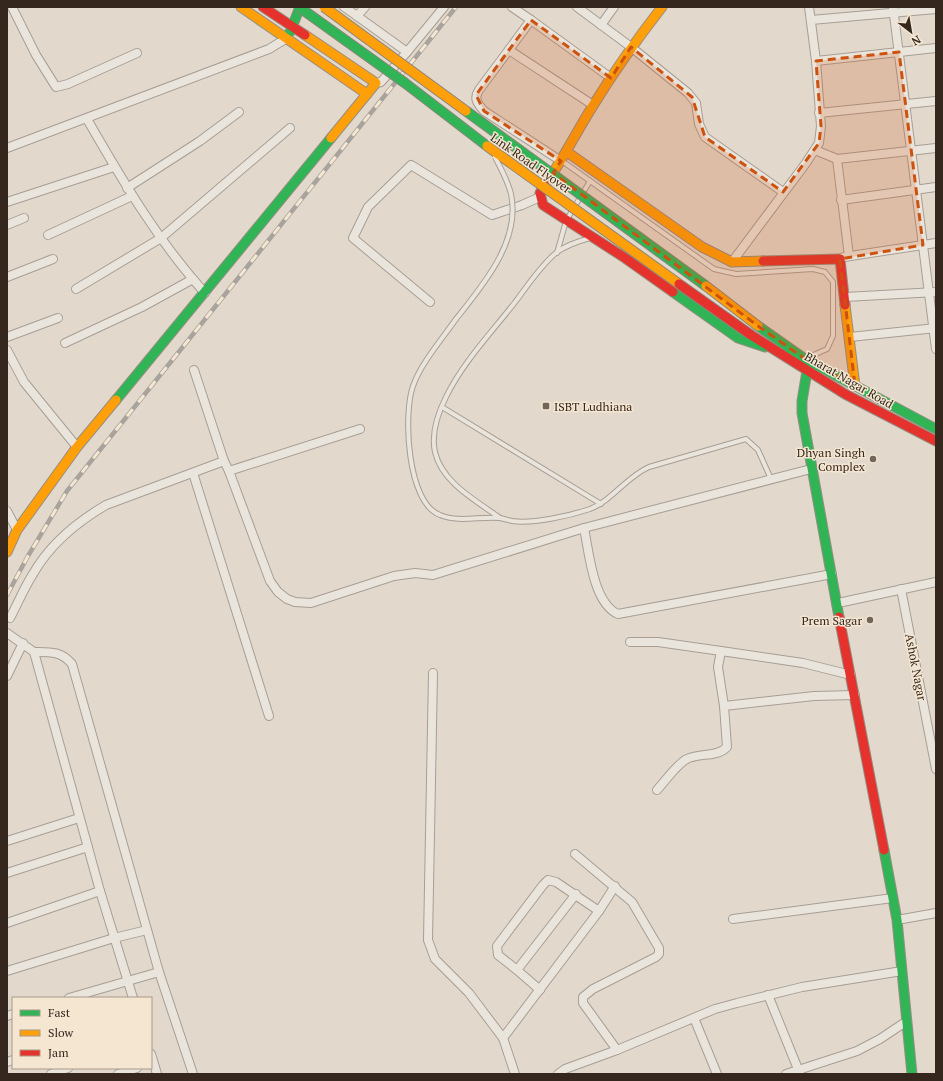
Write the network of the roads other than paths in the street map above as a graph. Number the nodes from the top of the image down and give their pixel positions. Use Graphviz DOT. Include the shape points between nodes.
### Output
graph roads {
  1 [pos="12,7"];
  2 [pos="241,7"];
  3 [pos="264,7"];
  4 [pos="299,7"];
  5 [pos="324,7"];
  6 [pos="344,7"];
  7 [pos="364,7"];
  8 [pos="444,7"];
  9 [pos="512,7"];
  10 [pos="577,7"];
  11 [pos="614,7"];
  12 [pos="662,7"];
  13 [pos="809,7"];
  14 [pos="936,9"];
  15 [pos="893,10"];
  16 [pos="358,16"];
  17 [pos="531,20"];
  18 [pos="811,20"];
  19 [pos="601,25"];
  20 [pos="292,26"];
  21 [pos="287,38"];
  22 [pos="631,47"];
  23 [pos="936,48"];
  24 [pos="509,50"];
  25 [pos="407,52"];
  26 [pos="899,52"];
  27 [pos="137,53"];
  28 [pos="816,61"];
  29 [pos="611,78"];
  30 [pos="376,83"];
  31 [pos="367,94"];
  32 [pos="936,101"];
  33 [pos="905,103"];
  34 [pos="593,105"];
  35 [pos="239,112"];
  36 [pos="820,113"];
  37 [pos="88,119"];
  38 [pos="290,128"];
  39 [pos="7,148"];
  40 [pos="936,148"];
  41 [pos="492,150"];
  42 [pos="815,150"];
  43 [pos="911,151"];
  44 [pos="567,152"];
  45 [pos="837,159"];
  46 [pos="561,161"];
  47 [pos="114,167"];
  48 [pos="590,181"];
  49 [pos="936,187"];
  50 [pos="127,188"];
  51 [pos="916,190"];
  52 [pos="783,192"];
  53 [pos="132,196"];
  54 [pos="540,197"];
  55 [pos="841,200"];
  56 [pos="7,202"];
  57 [pos="24,218"];
  58 [pos="566,221"];
  59 [pos="7,225"];
  60 [pos="48,235"];
  61 [pos="161,238"];
  62 [pos="592,238"];
  63 [pos="936,243"];
  64 [pos="923,245"];
  65 [pos="557,253"];
  66 [pos="850,256"];
  67 [pos="54,259"];
  68 [pos="840,259"];
  69 [pos="732,262"];
  70 [pos="7,277"];
  71 [pos="193,279"];
  72 [pos="76,289"];
  73 [pos="932,292"];
  74 [pos="205,293"];
  75 [pos="845,297"];
  76 [pos="430,302"];
  77 [pos="58,318"];
  78 [pos="758,326"];
  79 [pos="935,328"];
  80 [pos="751,335"];
  81 [pos="7,337"];
  82 [pos="850,337"];
  83 [pos="65,342"];
  84 [pos="936,349"];
  85 [pos="7,350"];
  86 [pos="773,350"];
  87 [pos="805,359"];
  88 [pos="194,370"];
  89 [pos="807,371"];
  90 [pos="855,386"];
  91 [pos="442,407"];
  92 [pos="360,429"];
  93 [pos="936,429"];
  94 [pos="936,442"];
  95 [pos="77,447"];
  96 [pos="224,461"];
  97 [pos="811,469"];
  98 [pos="228,471"];
  99 [pos="192,473"];
  100 [pos="771,479"];
  101 [pos="601,504"];
  102 [pos="7,511"];
  103 [pos="500,518"];
  104 [pos="584,528"];
  105 [pos="17,530"];
  106 [pos="7,552"];
  107 [pos="832,574"];
  108 [pos="936,582"];
  109 [pos="901,589"];
  110 [pos="838,603"];
  111 [pos="10,618"];
  112 [pos="7,632"];
  113 [pos="630,642"];
  114 [pos="23,643"];
  115 [pos="721,651"];
  116 [pos="34,652"];
  117 [pos="433,673"];
  118 [pos="851,675"];
  119 [pos="7,676"];
  120 [pos="855,695"];
  121 [pos="724,706"];
  122 [pos="269,716"];
  123 [pos="936,769"];
  124 [pos="657,790"];
  125 [pos="79,818"];
  126 [pos="7,841"];
  127 [pos="88,847"];
  128 [pos="575,854"];
  129 [pos="7,873"];
  130 [pos="615,886"];
  131 [pos="100,891"];
  132 [pos="576,894"];
  133 [pos="893,898"];
  134 [pos="599,910"];
  135 [pos="936,913"];
  136 [pos="733,919"];
  137 [pos="897,920"];
  138 [pos="7,923"];
  139 [pos="147,930"];
  140 [pos="114,938"];
  141 [pos="517,970"];
  142 [pos="7,971"];
  143 [pos="902,971"];
  144 [pos="160,972"];
  145 [pos="128,981"];
  146 [pos="540,990"];
  147 [pos="768,995"];
  148 [pos="72,997"];
  149 [pos="133,997"];
  150 [pos="694,1018"];
  151 [pos="907,1020"];
  152 [pos="503,1038"];
  153 [pos="617,1050"];
  154 [pos="152,1063"];
  155 [pos="65,1069"];
  156 [pos="134,1069"];
  157 [pos="800,1072"];
  158 [pos="51,1074"];
  159 [pos="118,1074"];
  160 [pos="157,1074"];
  161 [pos="193,1074"];
  162 [pos="515,1074"];
  163 [pos="558,1074"];
  164 [pos="717,1074"];
  165 [pos="786,1074"];
  166 [pos="912,1074"];
  1 -- 27 [label="street" via="36,55 56,87"];
  2 -- 21 [label="street"];
  3 -- 20 [label="street"];
  4 -- 20 [label="street"];
  4 -- 41 [label="street, Link Road Flyover, bridge" via="406,83"];
  5 -- 78 [label="street, Link Road Flyover, bridge"];
  6 -- 16 [label="street"];
  7 -- 16 [label="street"];
  8 -- 25 [label="street"];
  9 -- 17 [label="street"];
  10 -- 19 [label="street"];
  11 -- 19 [label="street"];
  12 -- 22 [label="street"];
  13 -- 18 [label="street"];
  14 -- 15 [label="street"];
  15 -- 18 [label="street"];
  15 -- 26 [label="street"];
  16 -- 25 [label="street"];
  17 -- 24 [label="street"];
  17 -- 29 [label="street"];
  18 -- 28 [label="street"];
  19 -- 22 [label="street"];
  20 -- 21 [label="street"];
  20 -- 30 [label="street"];
  21 -- 31 [label="street"];
  21 -- 37 [label="street" via="269,49"];
  22 -- 29 [label="street"];
  22 -- 52 [label="street" via="692,97 705,137"];
  23 -- 26 [label="street"];
  24 -- 34 [label="street"];
  24 -- 46 [label="street" via="476,95 478,105 484,112"];
  25 -- 30 [label="street" via="381,82"];
  26 -- 28 [label="street"];
  26 -- 33 [label="street"];
  28 -- 36 [label="street"];
  29 -- 34 [label="street"];
  30 -- 31 [label="street"];
  31 -- 74 [label="street"];
  32 -- 33 [label="street"];
  33 -- 36 [label="street"];
  33 -- 43 [label="street"];
  34 -- 44 [label="street"];
  35 -- 50 [label="street"];
  36 -- 42 [label="street" via="821,126"];
  37 -- 39 [label="street"];
  37 -- 47 [label="street"];
  38 -- 61 [label="street"];
  40 -- 43 [label="street"];
  41 -- 80 [label="street, Link Road Flyover, bridge"];
  41 -- 103 [label="lane, bridge" via="511,194 512,214 508,238 497,263 421,371 410,399 408,428 417,484 423,499 431,509 439,515 455,519"];
  42 -- 45 [label="street"];
  42 -- 52 [label="street"];
  43 -- 45 [label="street"];
  43 -- 51 [label="street"];
  44 -- 46 [label="street"];
  44 -- 69 [label="street" via="702,247"];
  45 -- 55 [label="street"];
  46 -- 48 [label="lane"];
  46 -- 54 [label="street"];
  47 -- 50 [label="street"];
  47 -- 56 [label="street"];
  48 -- 58 [label="lane"];
  48 -- 87 [label="lane" via="722,272 736,274 813,269 825,272 833,282 833,336 827,349"];
  49 -- 51 [label="street"];
  50 -- 53 [label="street"];
  51 -- 55 [label="street"];
  51 -- 64 [label="street"];
  52 -- 69 [label="street"];
  53 -- 60 [label="street"];
  53 -- 61 [label="street"];
  54 -- 58 [label="street" via="543,205"];
  54 -- 76 [label="street" via="492,214 411,165 368,207 353,238"];
  55 -- 66 [label="street"];
  57 -- 59 [label="street"];
  58 -- 62 [label="street"];
  58 -- 65 [label="lane"];
  61 -- 71 [label="street"];
  61 -- 72 [label="street"];
  62 -- 65 [label="lane"];
  62 -- 86 [label="street" via="625,258 738,338"];
  63 -- 64 [label="street"];
  64 -- 66 [label="street"];
  64 -- 73 [label="street"];
  65 -- 91 [label="lane" via="537,274 459,374"];
  66 -- 68 [label="street"];
  67 -- 70 [label="street"];
  68 -- 69 [label="street"];
  68 -- 75 [label="street"];
  71 -- 74 [label="street"];
  71 -- 83 [label="street" via="142,307"];
  73 -- 75 [label="street"];
  73 -- 79 [label="street"];
  74 -- 95 [label="street"];
  75 -- 82 [label="street"];
  77 -- 81 [label="street"];
  78 -- 87 [label="street, Bharat Nagar Road"];
  79 -- 82 [label="street"];
  79 -- 84 [label="street"];
  80 -- 86 [label="street, Bharat Nagar Road"];
  82 -- 90 [label="street"];
  85 -- 95 [label="street" via="24,382"];
  86 -- 89 [label="street, Bharat Nagar Road"];
  87 -- 90 [label="street, Bharat Nagar Road"];
  88 -- 96 [label="street"];
  89 -- 94 [label="street, Bharat Nagar Road"];
  89 -- 97 [label="street" via="802,412"];
  90 -- 93 [label="street, Bharat Nagar Road"];
  91 -- 101 [label="lane"];
  91 -- 103 [label="lane" via="435,426 434,440 438,462 457,486"];
  92 -- 98 [label="street"];
  95 -- 105 [label="street"];
  96 -- 98 [label="street"];
  96 -- 99 [label="street"];
  97 -- 100 [label="street"];
  97 -- 107 [label="street"];
  98 -- 104 [label="street" via="270,581 278,592 295,602 311,603 394,576 415,573 433,575"];
  99 -- 111 [label="street" via="106,505 78,523 58,541 33,574"];
  99 -- 122 [label="street"];
  100 -- 101 [label="lane" via="758,450 746,439 649,467"];
  100 -- 104 [label="street"];
  101 -- 103 [label="lane" via="549,519 513,521"];
  102 -- 105 [label="street"];
  104 -- 107 [label="street" via="600,596 610,610 618,614"];
  105 -- 106 [label="street"];
  107 -- 110 [label="street"];
  108 -- 109 [label="street"];
  109 -- 110 [label="street"];
  109 -- 123 [label="street, Ashok Nagar"];
  110 -- 118 [label="street"];
  112 -- 114 [label="street"];
  113 -- 115 [label="street" via="658,642"];
  114 -- 116 [label="street"];
  114 -- 119 [label="street"];
  115 -- 118 [label="street" via="803,663"];
  115 -- 121 [label="street" via="718,667"];
  116 -- 125 [label="street"];
  116 -- 139 [label="street" via="60,654 66,656 72,664"];
  117 -- 152 [label="street" via="428,940 435,959 469,993"];
  118 -- 120 [label="street"];
  120 -- 121 [label="street" via="814,696"];
  120 -- 133 [label="street"];
  121 -- 124 [label="street" via="727,747 717,753 698,755 685,760"];
  125 -- 126 [label="street"];
  125 -- 127 [label="street"];
  127 -- 129 [label="street"];
  127 -- 131 [label="street"];
  128 -- 130 [label="street"];
  130 -- 134 [label="street"];
  130 -- 153 [label="street" via="632,902 660,952 656,957 592,989 583,997 584,1003"];
  131 -- 138 [label="street"];
  131 -- 140 [label="street"];
  132 -- 134 [label="street"];
  132 -- 141 [label="street"];
  132 -- 141 [label="street" via="552,879 543,884 497,946 498,955"];
  133 -- 136 [label="street"];
  133 -- 137 [label="street"];
  134 -- 146 [label="street"];
  135 -- 137 [label="street"];
  137 -- 143 [label="street"];
  139 -- 140 [label="street"];
  139 -- 144 [label="street"];
  140 -- 142 [label="street"];
  140 -- 145 [label="street"];
  141 -- 146 [label="street"];
  143 -- 147 [label="street"];
  143 -- 151 [label="street"];
  144 -- 145 [label="street"];
  144 -- 161 [label="street"];
  145 -- 148 [label="street"];
  145 -- 149 [label="street"];
  146 -- 152 [label="street"];
  147 -- 150 [label="street" via="715,1009"];
  147 -- 157 [label="street"];
  150 -- 153 [label="street"];
  150 -- 164 [label="street"];
  151 -- 157 [label="street" via="857,1051"];
  151 -- 166 [label="street"];
  152 -- 162 [label="street"];
  153 -- 163 [label="street" via="564,1069"];
  154 -- 160 [label="street"];
  155 -- 158 [label="street"];
  156 -- 159 [label="street"];
  157 -- 165 [label="street"];
}
